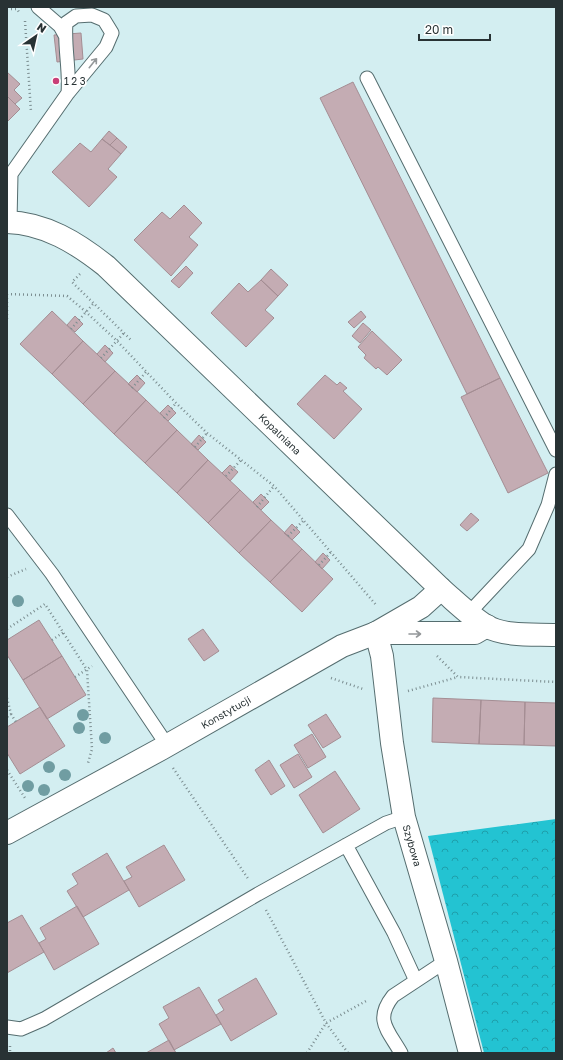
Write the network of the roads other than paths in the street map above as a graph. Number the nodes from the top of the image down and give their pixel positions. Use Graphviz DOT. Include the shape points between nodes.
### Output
graph roads {
  1 [pos="38,7"];
  2 [pos="65,34"];
  3 [pos="367,78"];
  4 [pos="68,93"];
  5 [pos="9,172"];
  6 [pos="9,222"];
  7 [pos="556,450"];
  8 [pos="556,474"];
  9 [pos="7,515"];
  10 [pos="441,589"];
  11 [pos="469,613"];
  12 [pos="487,626"];
  13 [pos="376,633"];
  14 [pos="556,634"];
  15 [pos="167,745"];
  16 [pos="404,817"];
  17 [pos="7,833"];
  18 [pos="346,845"];
  19 [pos="446,961"];
  20 [pos="416,981"];
  21 [pos="7,1027"];
  22 [pos="401,1053"];
  23 [pos="470,1053"];
  1 -- 2 [label="lane" via="60,26"];
  2 -- 4 [label="lane"];
  4 -- 2 [label="lane, one-way" via="106,47 112,33 104,20 92,15 76,16 66,23"];
  3 -- 7 [label="lane"];
  4 -- 5 [label="lane" via="40,134"];
  5 -- 6 [label="lane"];
  6 -- 10 [label="street, Kopalniana" via="46,230 64,237 106,266"];
  8 -- 11 [label="lane" via="548,505 529,549"];
  9 -- 15 [label="lane" via="52,574"];
  10 -- 11 [label="street, Kopalniana"];
  10 -- 13 [label="street, Konstytucji" via="421,607"];
  11 -- 12 [label="street, Kopalniana"];
  13 -- 12 [label="street, one-way" via="475,633"];
  12 -- 14 [label="street, Kopalniana" via="512,633"];
  13 -- 15 [label="street, Konstytucji" via="342,646"];
  13 -- 16 [label="street, Szybowa" via="382,656"];
  15 -- 17 [label="street, Konstytucji"];
  16 -- 18 [label="lane" via="386,822"];
  16 -- 19 [label="street, Szybowa"];
  18 -- 20 [label="lane" via="394,933"];
  18 -- 21 [label="lane" via="44,1019 21,1029"];
  19 -- 20 [label="lane"];
  19 -- 23 [label="street, Szybowa"];
  20 -- 22 [label="lane" via="393,996 382,1014 384,1023"];
}
